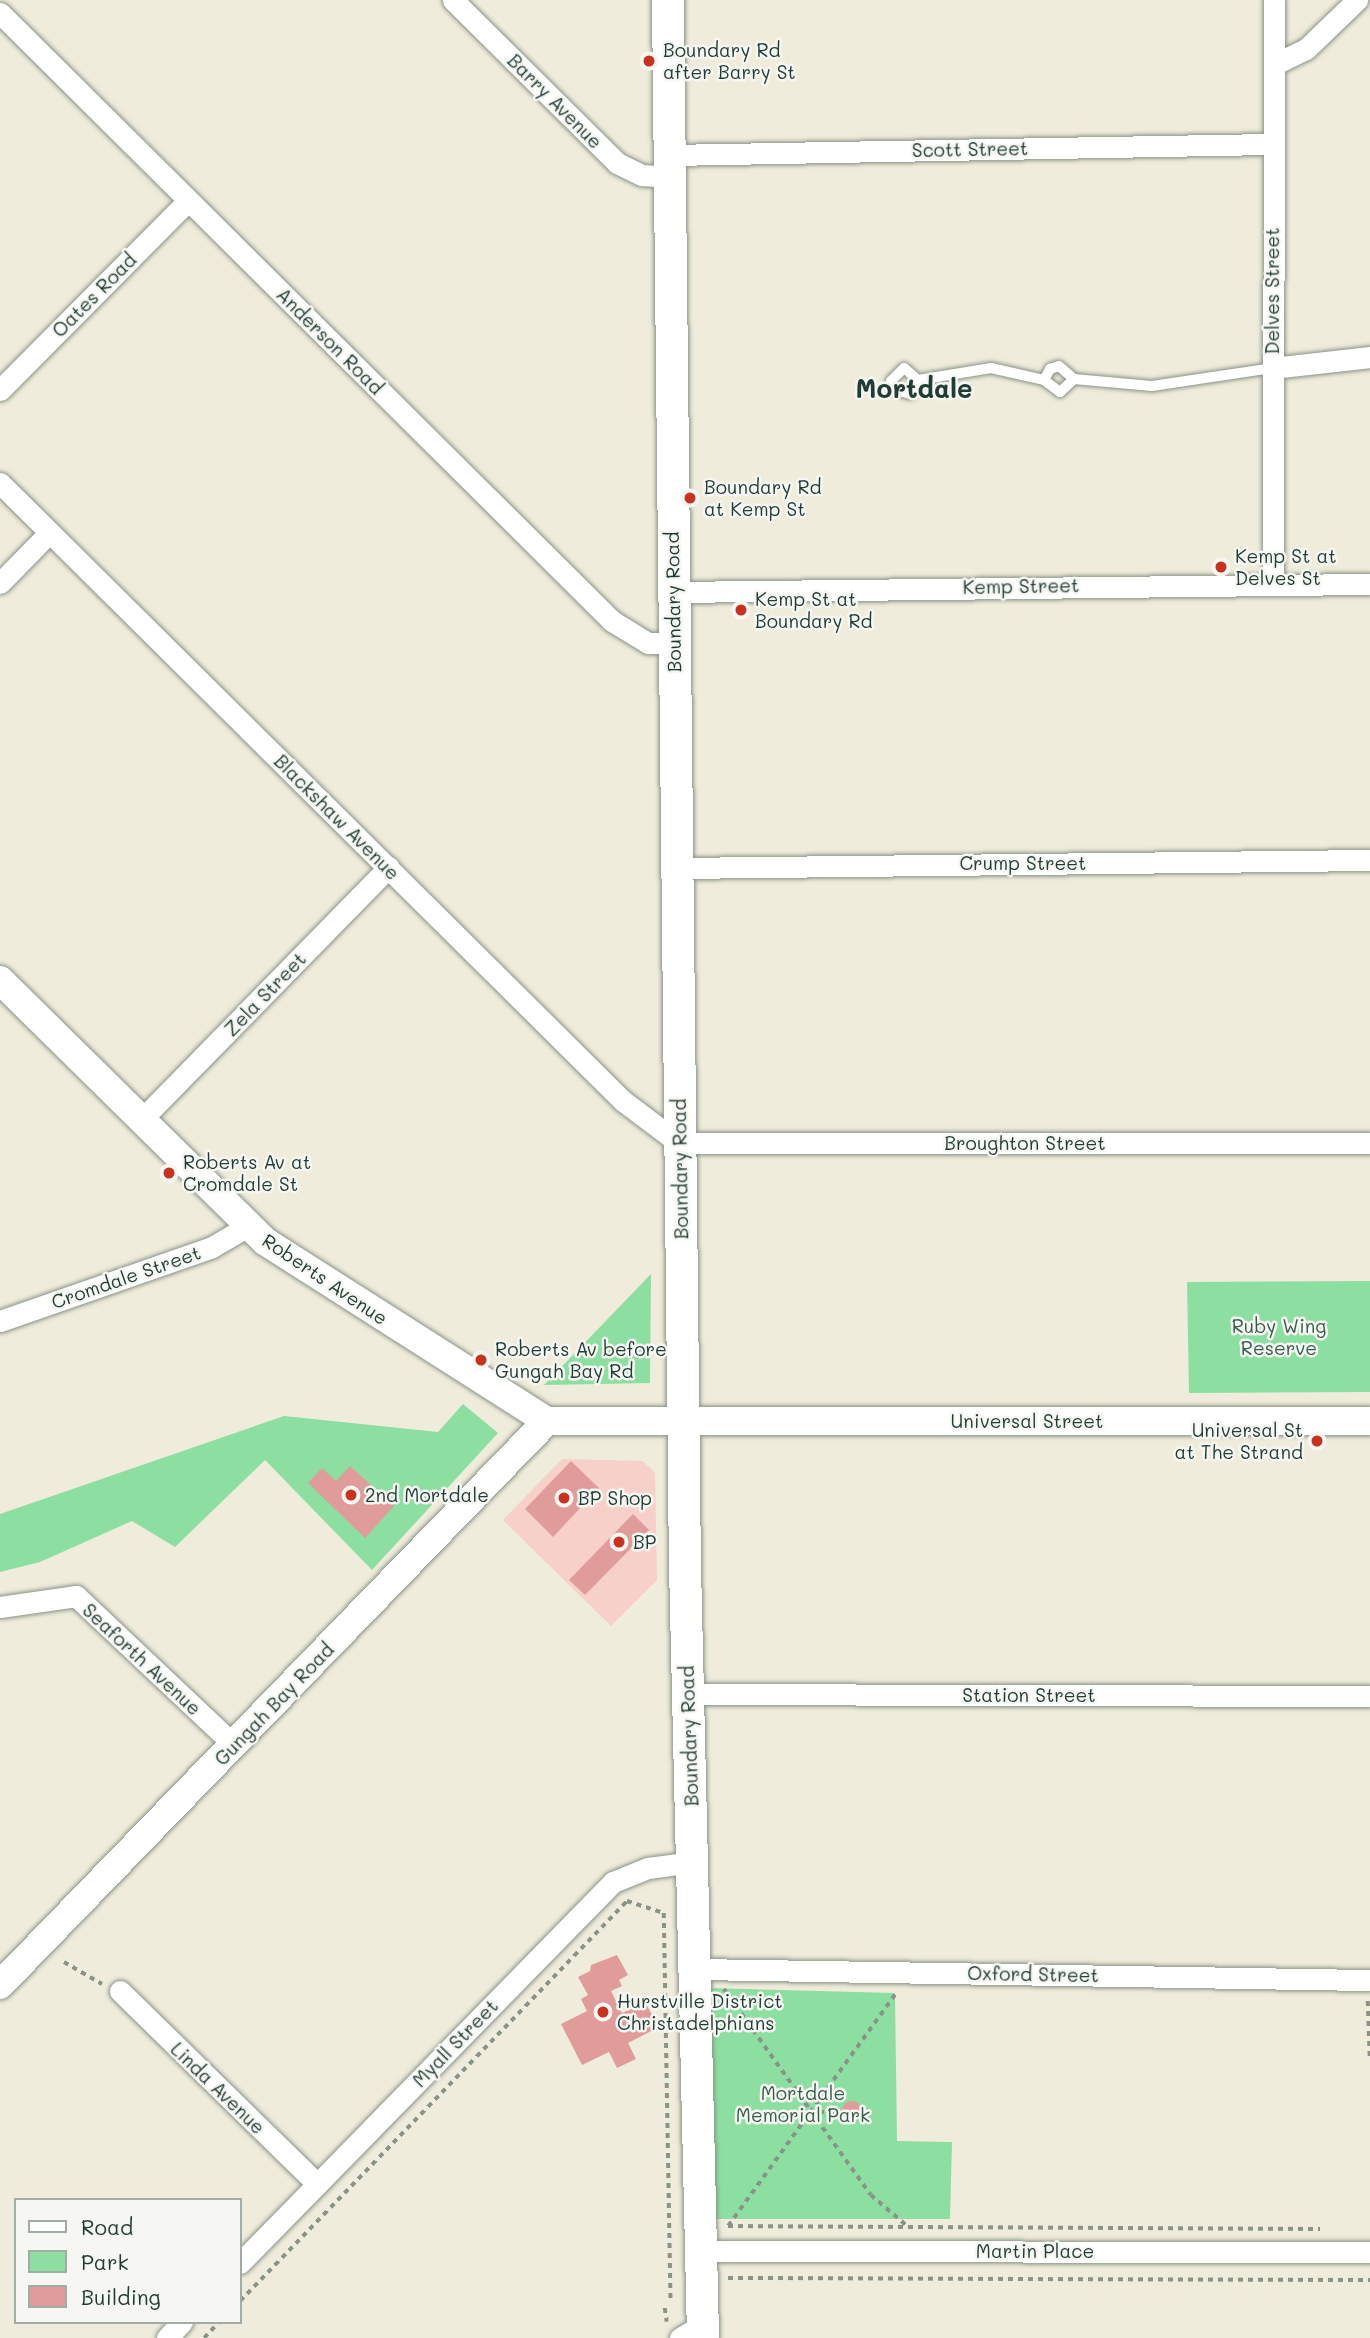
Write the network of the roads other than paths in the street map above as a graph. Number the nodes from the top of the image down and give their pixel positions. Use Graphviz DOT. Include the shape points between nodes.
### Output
graph roads {
  1 [pos="453,0"];
  2 [pos="668,0"];
  3 [pos="1274,0"];
  4 [pos="1357,0"];
  5 [pos="0,13"];
  6 [pos="1275,64"];
  7 [pos="1271,144"];
  8 [pos="669,166"];
  9 [pos="188,201"];
  10 [pos="1370,357"];
  11 [pos="1272,368"];
  12 [pos="1074,379"];
  13 [pos="918,380"];
  14 [pos="1044,380"];
  15 [pos="0,390"];
  16 [pos="0,483"];
  17 [pos="49,533"];
  18 [pos="0,583"];
  19 [pos="1273,583"];
  20 [pos="1370,583"];
  21 [pos="672,592"];
  22 [pos="673,643"];
  23 [pos="1370,860"];
  24 [pos="388,867"];
  25 [pos="677,868"];
  26 [pos="0,980"];
  27 [pos="141,1119"];
  28 [pos="680,1143"];
  29 [pos="1370,1143"];
  30 [pos="248,1226"];
  31 [pos="0,1321"];
  32 [pos="547,1421"];
  33 [pos="684,1421"];
  34 [pos="1370,1421"];
  35 [pos="0,1607"];
  36 [pos="687,1694"];
  37 [pos="1370,1696"];
  38 [pos="234,1745"];
  39 [pos="692,1862"];
  40 [pos="709,1977"];
  41 [pos="0,1985"];
  42 [pos="1369,1990"];
  43 [pos="120,1991"];
  44 [pos="317,2184"];
  45 [pos="699,2251"];
  46 [pos="1370,2252"];
  47 [pos="242,2261"];
  48 [pos="180,2324"];
  49 [pos="695,2333"];
  50 [pos="167,2338"];
  1 -- 8 [label="street, Barry Avenue" via="617,163 642,175"];
  2 -- 8 [label="main road, Boundary Road"];
  3 -- 6 [label="street, Delves Street"];
  4 -- 6 [label="street" via="1306,49"];
  5 -- 9 [label="street, Anderson Road"];
  6 -- 7 [label="street, Delves Street"];
  7 -- 8 [label="street, Scott Street"];
  7 -- 11 [label="street, Delves Street"];
  8 -- 21 [label="main road, Boundary Road"];
  9 -- 15 [label="street, Oates Road"];
  9 -- 22 [label="street, Anderson Road" via="612,621 648,643"];
  10 -- 11 [label="street"];
  11 -- 12 [label="lane" via="1186,377 1152,386"];
  11 -- 19 [label="street, Delves Street"];
  12 -- 14 [label="lane" via="1060,392"];
  12 -- 14 [label="lane" via="1059,366 1050,369"];
  13 -- 14 [label="lane" via="991,368"];
  16 -- 17 [label="street, Blackshaw Avenue"];
  17 -- 18 [label="street"];
  17 -- 24 [label="street, Blackshaw Avenue"];
  19 -- 20 [label="street, Kemp Street"];
  19 -- 21 [label="street, Kemp Street"];
  21 -- 22 [label="main road, Boundary Road"];
  22 -- 25 [label="main road, Boundary Road"];
  23 -- 25 [label="street, Crump Street"];
  24 -- 27 [label="street, Zela Street"];
  24 -- 28 [label="street, Blackshaw Avenue" via="623,1101"];
  25 -- 28 [label="main road, Boundary Road"];
  26 -- 27 [label="street, Roberts Avenue"];
  27 -- 30 [label="street, Roberts Avenue"];
  28 -- 29 [label="street, Broughton Street"];
  28 -- 33 [label="main road, Boundary Road"];
  30 -- 31 [label="street, Cromdale Street" via="212,1247"];
  30 -- 32 [label="street, Roberts Avenue" via="286,1257"];
  32 -- 33 [label="street"];
  32 -- 38 [label="street, Gungah Bay Road"];
  33 -- 34 [label="street, Universal Street"];
  33 -- 36 [label="main road, Boundary Road"];
  35 -- 38 [label="street, Seaforth Avenue" via="76,1596"];
  36 -- 37 [label="street, Station Street"];
  36 -- 39 [label="main road, Boundary Road"];
  38 -- 41 [label="street, Gungah Bay Road"];
  39 -- 40 [label="main road, Boundary Road"];
  39 -- 44 [label="street, Myall Street" via="648,1868 613,1882"];
  40 -- 42 [label="street, Oxford Street"];
  40 -- 45 [label="main road, Boundary Road"];
  43 -- 44 [label="street, Linda Avenue"];
  44 -- 47 [label="street, Myall Street"];
  45 -- 46 [label="street, Martin Place"];
  45 -- 49 [label="main road, Boundary Road"];
  48 -- 50 [label="street"];
}
